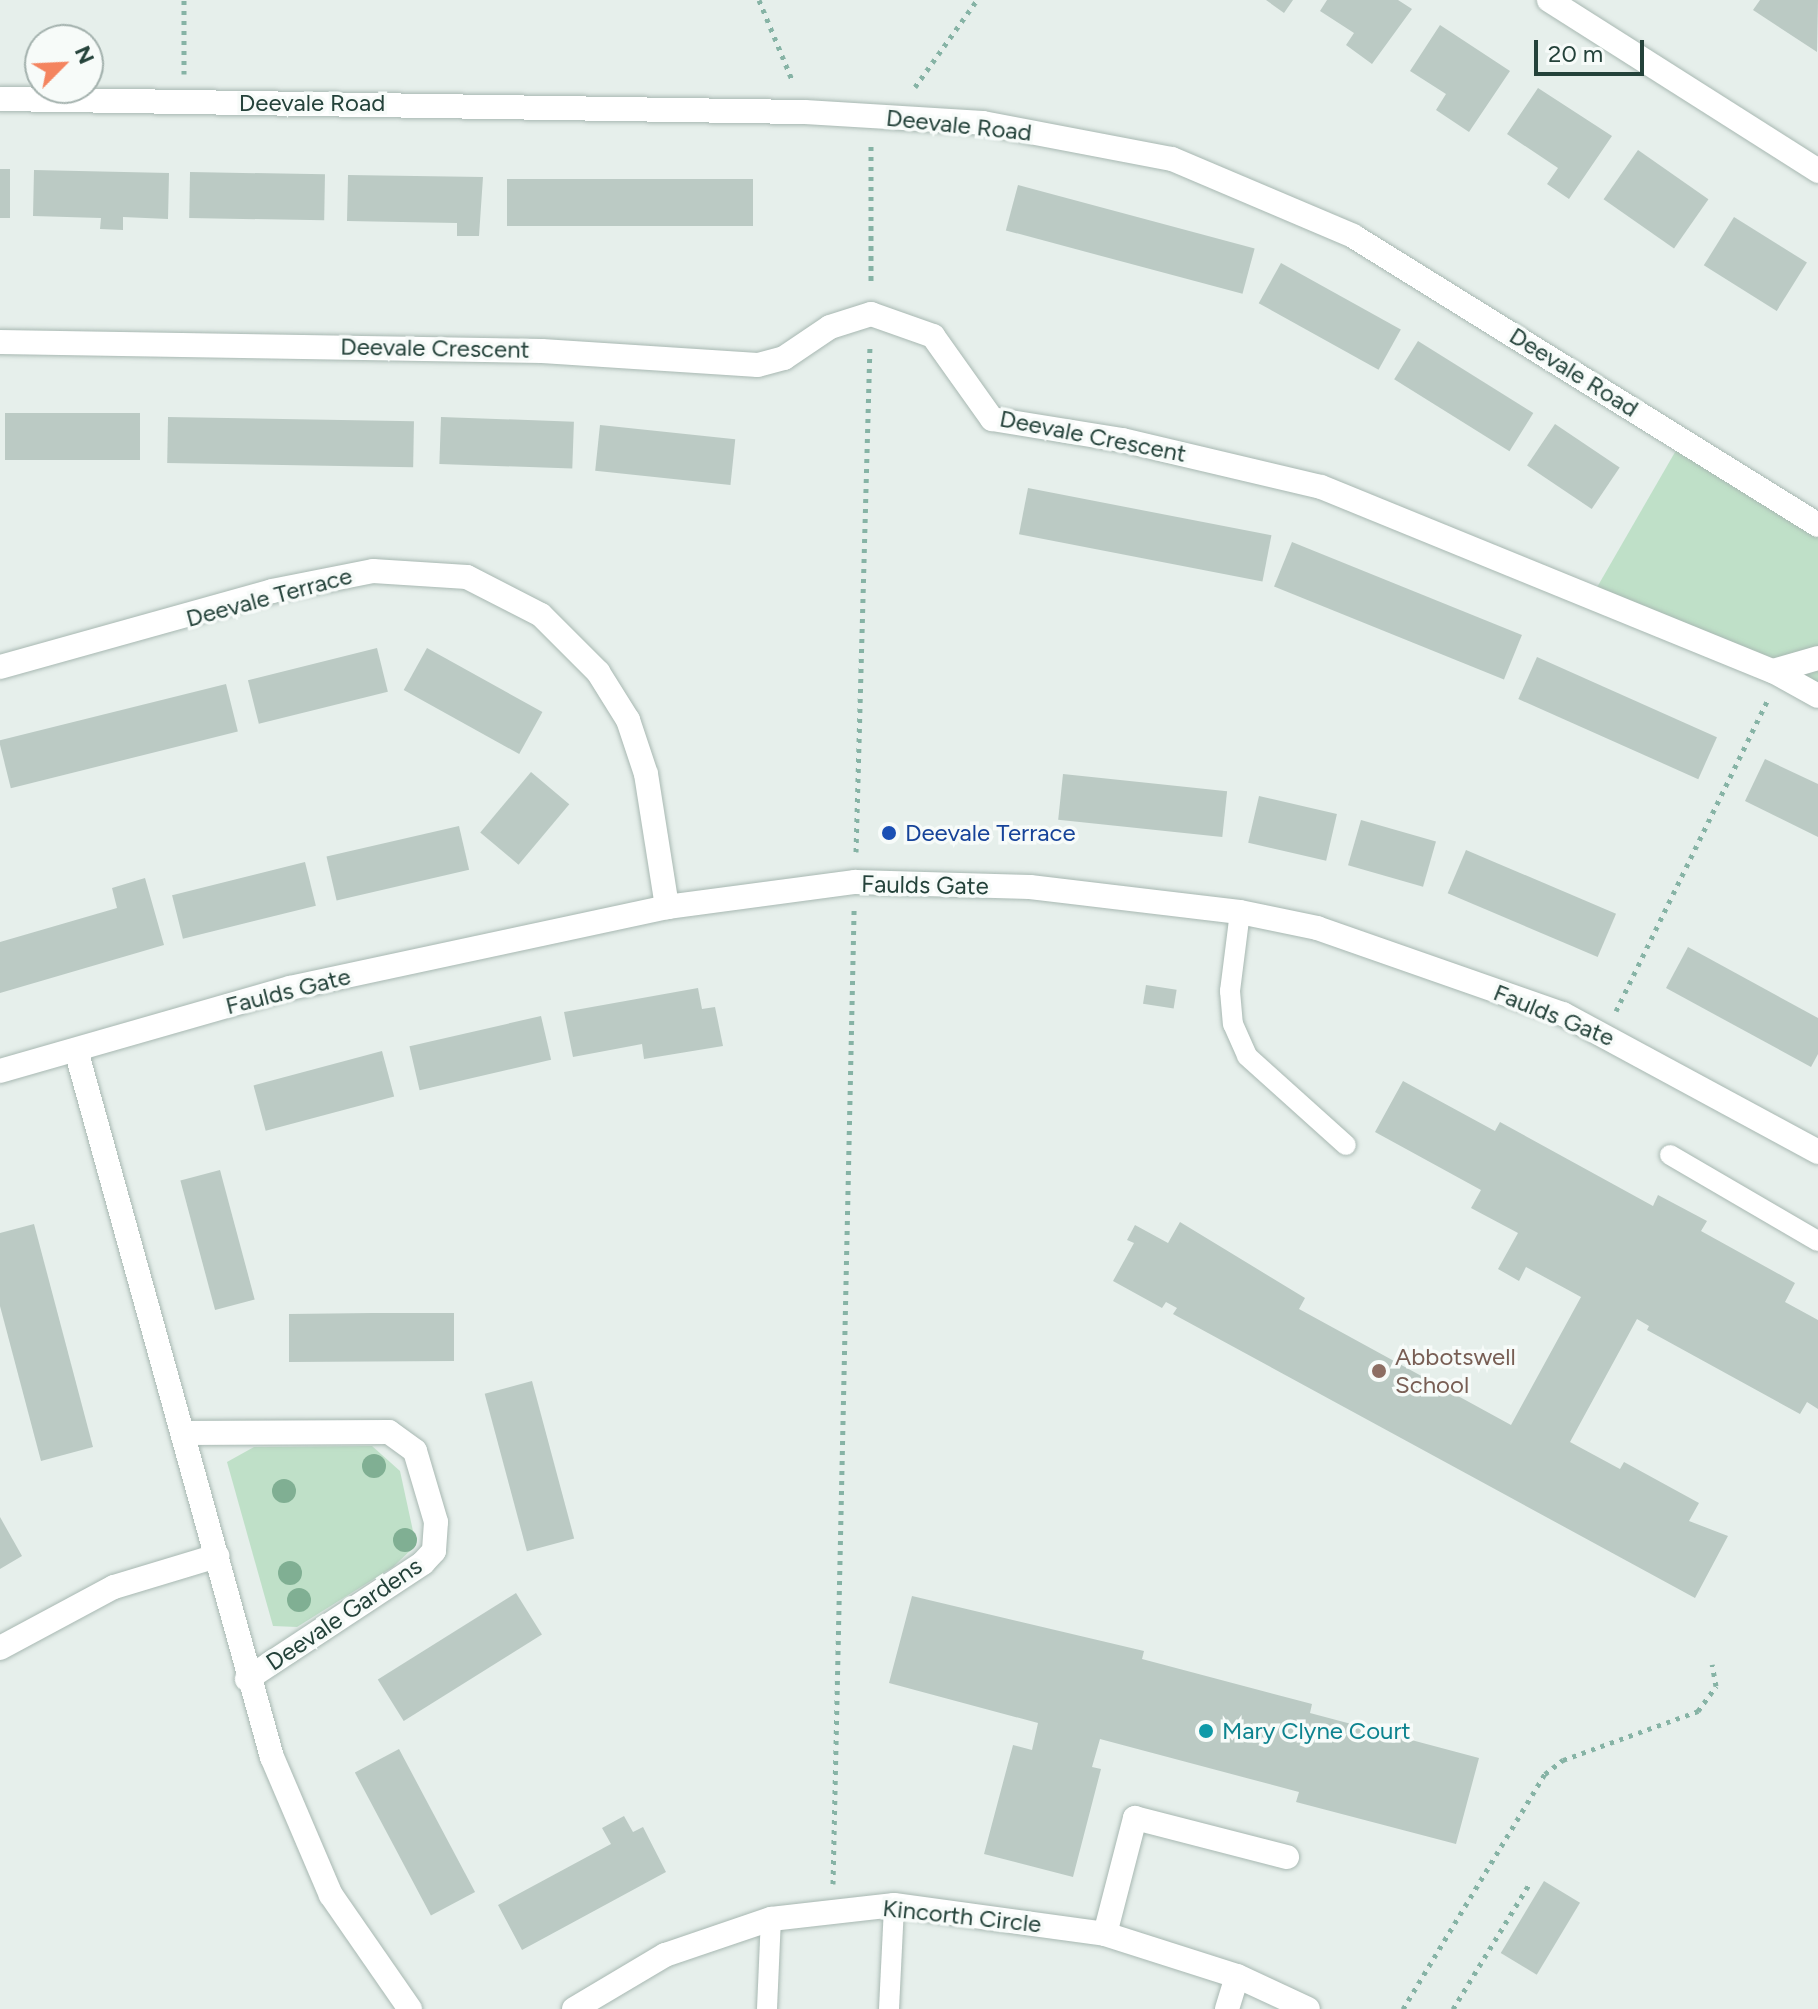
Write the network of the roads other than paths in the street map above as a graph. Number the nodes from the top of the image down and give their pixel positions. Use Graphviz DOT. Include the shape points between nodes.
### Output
graph roads {
  1 [pos="1549,0"];
  2 [pos="0,99"];
  3 [pos="1818,171"];
  4 [pos="0,342"];
  5 [pos="1818,525"];
  6 [pos="1818,658"];
  7 [pos="0,667"];
  8 [pos="1777,673"];
  9 [pos="1818,696"];
  10 [pos="667,907"];
  11 [pos="1240,912"];
  12 [pos="76,1050"];
  13 [pos="0,1071"];
  14 [pos="1346,1145"];
  15 [pos="1818,1152"];
  16 [pos="1670,1155"];
  17 [pos="1818,1241"];
  18 [pos="183,1433"];
  19 [pos="217,1556"];
  20 [pos="0,1648"];
  21 [pos="247,1679"];
  22 [pos="1287,1857"];
  23 [pos="894,1905"];
  24 [pos="771,1919"];
  25 [pos="1105,1934"];
  26 [pos="1237,1976"];
  27 [pos="410,2009"];
  28 [pos="574,2009"];
  29 [pos="767,2009"];
  30 [pos="889,2009"];
  31 [pos="1227,2009"];
  32 [pos="1308,2009"];
  1 -- 3 [label="street"];
  2 -- 5 [label="street, Deevale Road" via="805,112 983,123 1172,159 1264,194 1399,262"];
  4 -- 8 [label="street, Deevale Crescent" via="542,351 758,365 784,358 830,327 871,314 933,336 992,419 1122,440 1321,487"];
  6 -- 8 [label="street"];
  7 -- 10 [label="street, Deevale Terrace" via="272,591 373,571 467,577 552,625 598,672 628,720 646,774"];
  8 -- 9 [label="street, Deevale Crescent"];
  10 -- 11 [label="street, Faulds Gate" via="855,882 1030,887"];
  10 -- 12 [label="street, Faulds Gate" via="290,988"];
  11 -- 14 [label="lane" via="1230,991 1233,1024 1247,1056"];
  11 -- 15 [label="street, Faulds Gate" via="1317,928 1605,1033"];
  12 -- 13 [label="street, Faulds Gate"];
  12 -- 18 [label="street, Deevale Gardens"];
  16 -- 17 [label="lane"];
  18 -- 19 [label="street, Deevale Gardens"];
  18 -- 21 [label="street, Deevale Gardens" via="389,1432 415,1451 436,1522 434,1551 423,1563"];
  19 -- 20 [label="street" via="114,1587"];
  19 -- 21 [label="street, Deevale Gardens"];
  21 -- 27 [label="street, Deevale Gardens" via="272,1757 331,1895"];
  22 -- 25 [label="street" via="1135,1818"];
  23 -- 24 [label="street, Kincorth Circle"];
  23 -- 25 [label="street, Kincorth Circle"];
  23 -- 30 [label="lane"];
  24 -- 28 [label="street, Kincorth Circle" via="665,1955"];
  24 -- 29 [label="lane"];
  25 -- 26 [label="street, Kincorth Circle"];
  26 -- 31 [label="street"];
  26 -- 32 [label="street, Kincorth Circle"];
}
